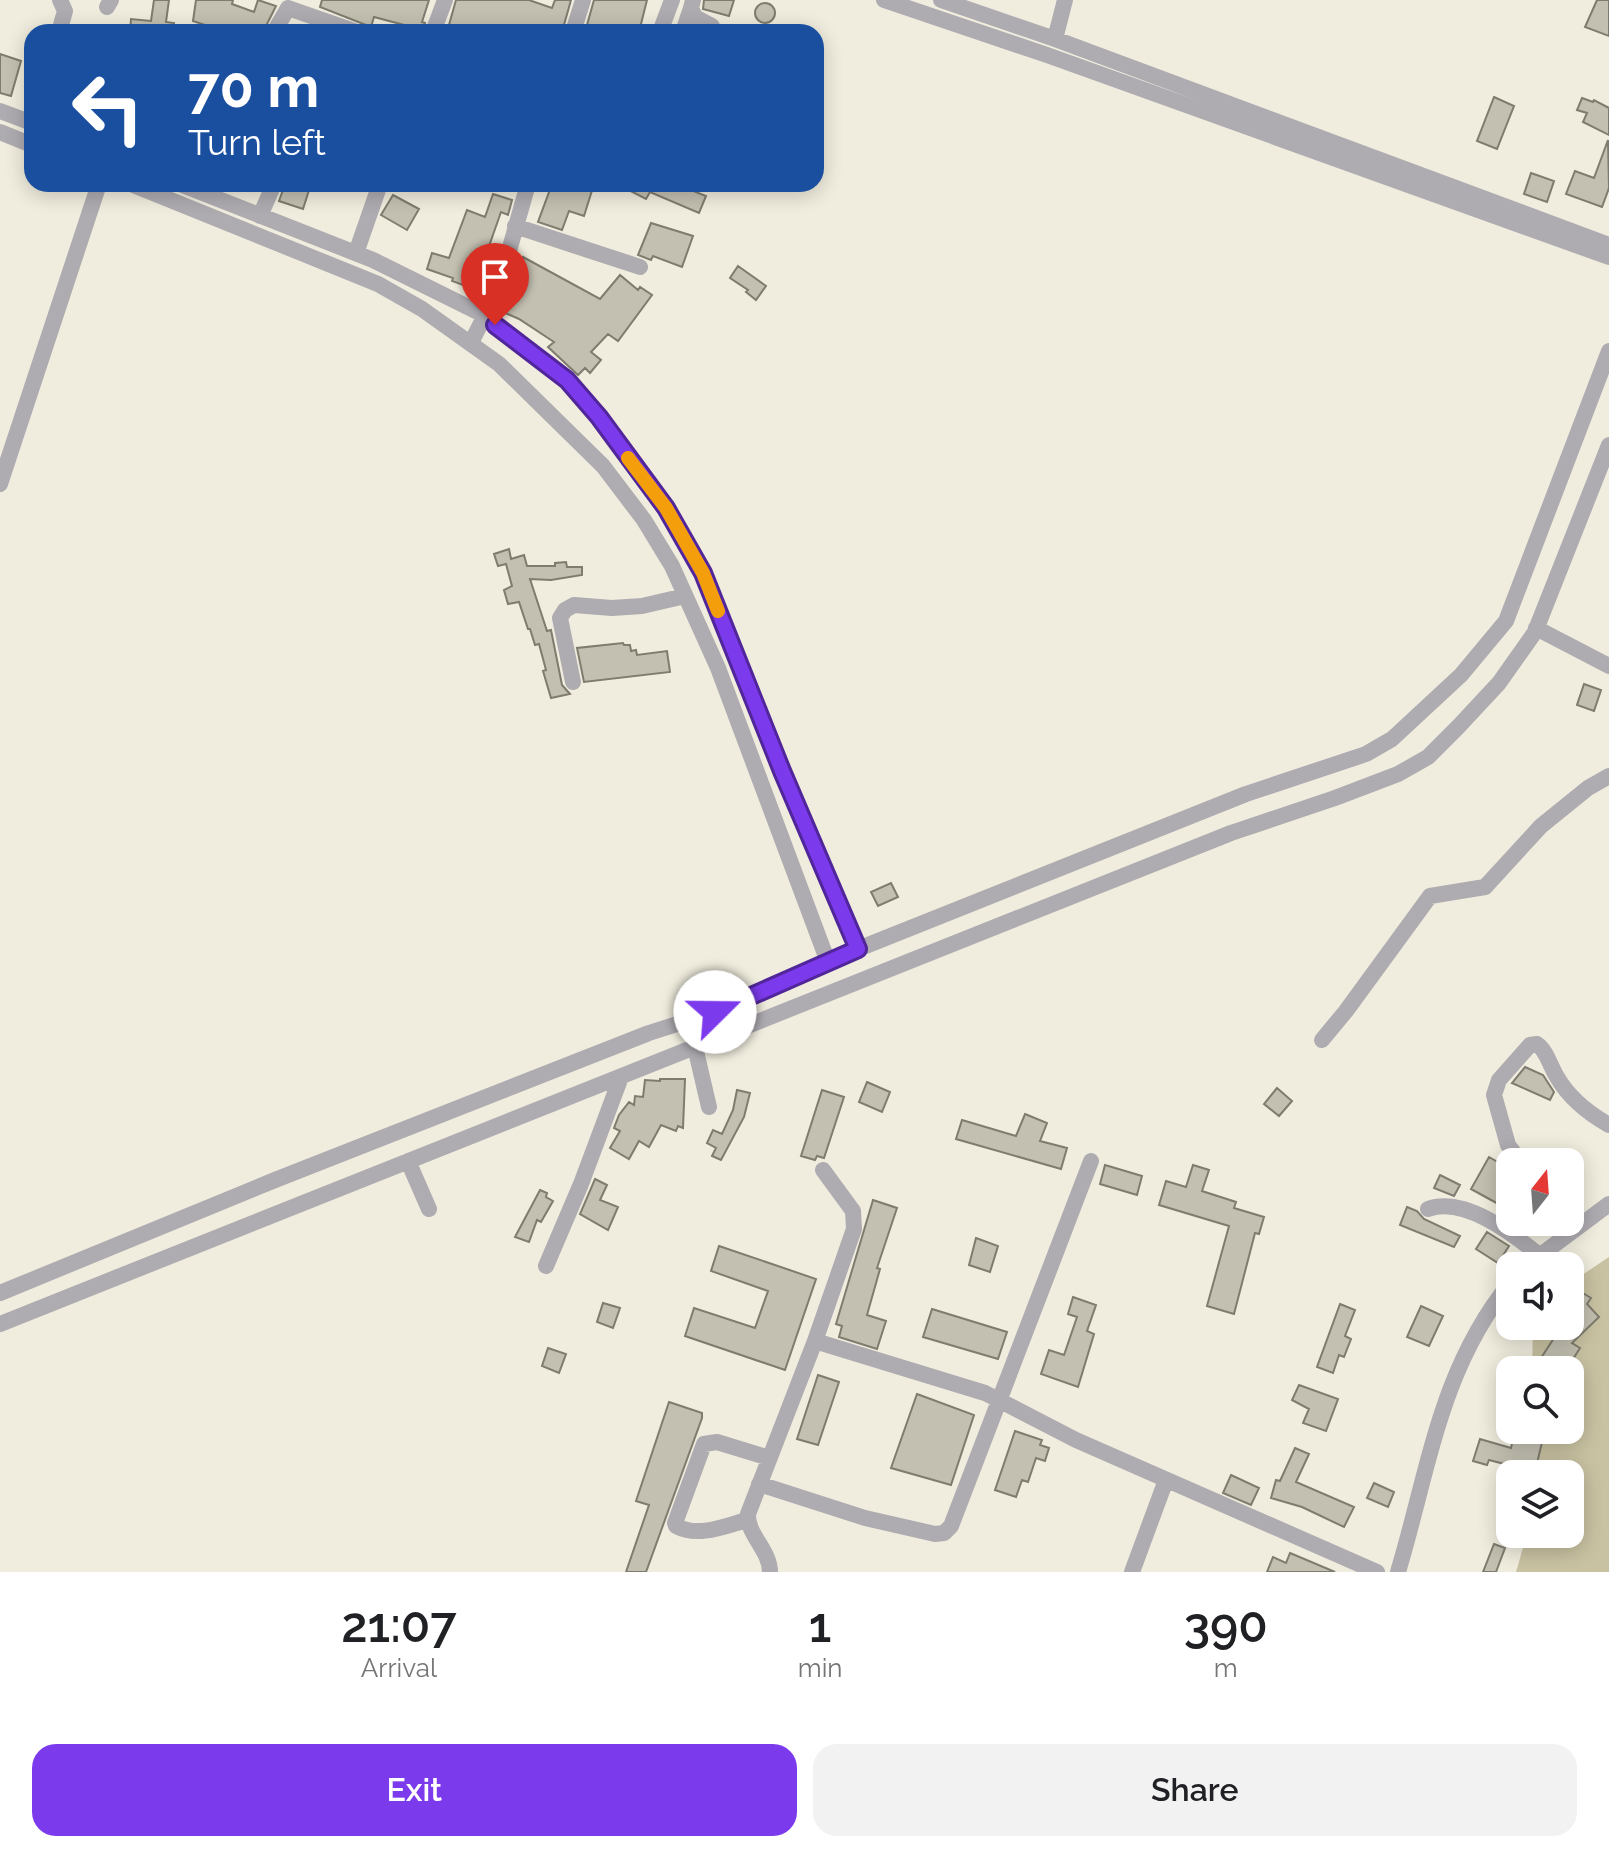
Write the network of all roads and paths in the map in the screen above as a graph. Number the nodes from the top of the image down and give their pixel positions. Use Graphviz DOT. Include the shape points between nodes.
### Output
graph roads {
  1 [pos="60,0"];
  2 [pos="445,0"];
  3 [pos="583,0"];
  4 [pos="672,0"];
  5 [pos="884,0"];
  6 [pos="941,0"];
  7 [pos="1065,0"];
  8 [pos="692,4"];
  9 [pos="61,24"];
  10 [pos="279,24"];
  11 [pos="334,24"];
  12 [pos="436,24"];
  13 [pos="576,24"];
  14 [pos="663,24"];
  15 [pos="686,24"];
  16 [pos="708,24"];
  17 [pos="1055,39"];
  18 [pos="0,111"];
  19 [pos="24,120"];
  20 [pos="0,132"];
  21 [pos="24,142"];
  22 [pos="96,192"];
  23 [pos="151,192"];
  24 [pos="203,192"];
  25 [pos="270,192"];
  26 [pos="377,192"];
  27 [pos="526,192"];
  28 [pos="260,216"];
  29 [pos="515,226"];
  30 [pos="1609,245"];
  31 [pos="356,253"];
  32 [pos="1609,257"];
  33 [pos="640,267"];
  34 [pos="478,330"];
  35 [pos="1609,351"];
  36 [pos="1609,445"];
  37 [pos="0,484"];
  38 [pos="685,596"];
  39 [pos="1536,628"];
  40 [pos="1609,666"];
  41 [pos="573,682"];
  42 [pos="1609,776"];
  43 [pos="856,950"];
  44 [pos="831,961"];
  45 [pos="1322,1040"];
  46 [pos="695,1047"];
  47 [pos="621,1077"];
  48 [pos="709,1107"];
  49 [pos="1609,1125"];
  50 [pos="1510,1148"];
  51 [pos="408,1161"];
  52 [pos="1091,1161"];
  53 [pos="823,1170"];
  54 [pos="1609,1204"];
  55 [pos="429,1209"];
  56 [pos="1428,1209"];
  57 [pos="1496,1217"];
  58 [pos="1543,1252"];
  59 [pos="546,1266"];
  60 [pos="0,1293"];
  61 [pos="1496,1302"];
  62 [pos="0,1324"];
  63 [pos="815,1341"];
  64 [pos="998,1400"];
  65 [pos="769,1458"];
  66 [pos="1166,1480"];
  67 [pos="759,1484"];
  68 [pos="747,1520"];
  69 [pos="770,1572"];
  70 [pos="1132,1572"];
  71 [pos="1377,1572"];
  72 [pos="1398,1572"];
  1 -- 9 [label="street" via="65,11"];
  2 -- 12 [label="street"];
  3 -- 13 [label="street"];
  4 -- 14 [label="street"];
  5 -- 32 [label="street"];
  6 -- 17 [label="street"];
  7 -- 17 [label="street"];
  8 -- 15 [label="street"];
  8 -- 16 [label="street" via="695,17"];
  10 -- 11 [label="street" via="288,8"];
  17 -- 30 [label="street"];
  18 -- 19 [label="street"];
  20 -- 21 [label="street"];
  22 -- 37 [label="street"];
  23 -- 34 [label="street"];
  24 -- 28 [label="street"];
  25 -- 28 [label="street"];
  26 -- 31 [label="street"];
  27 -- 29 [label="street"];
  28 -- 31 [label="street"];
  29 -- 33 [label="street"];
  29 -- 34 [label="street"];
  31 -- 34 [label="street"];
  34 -- 38 [label="street" via="499,364 603,466 644,520"];
  34 -- 43 [label="street" via="567,380 666,508 703,573"];
  35 -- 43 [label="street" via="1506,621 1461,675 1392,739 1366,754 1246,794"];
  36 -- 39 [label="street"];
  38 -- 41 [label="street" via="642,606 574,605 565,610 560,618"];
  38 -- 44 [label="street" via="737,714"];
  39 -- 40 [label="street"];
  39 -- 46 [label="street" via="1499,683 1413,768 1231,833"];
  42 -- 45 [label="street" via="1541,826 1485,887 1430,896"];
  43 -- 44 [label="street"];
  44 -- 60 [label="street" via="752,997 275,1180"];
  46 -- 47 [label="street"];
  46 -- 48 [label="street"];
  47 -- 51 [label="street"];
  47 -- 59 [label="street"];
  49 -- 50 [label="street" via="1572,1097 1543,1048 1530,1045 1499,1080 1494,1095"];
  51 -- 55 [label="street"];
  51 -- 62 [label="street"];
  52 -- 64 [label="street"];
  53 -- 63 [label="street" via="853,1211 854,1229"];
  54 -- 58 [label="street"];
  56 -- 57 [label="street" via="1453,1206"];
  61 -- 72 [label="street" via="1453,1378"];
  63 -- 64 [label="street"];
  63 -- 65 [label="street"];
  64 -- 66 [label="street"];
  64 -- 67 [label="street" via="955,1517 944,1533 865,1518"];
  65 -- 67 [label="street"];
  65 -- 68 [label="street" via="717,1442 704,1444 675,1523 702,1531"];
  66 -- 70 [label="street"];
  66 -- 71 [label="street"];
  67 -- 68 [label="street"];
  68 -- 69 [label="street" via="768,1555"];
}
